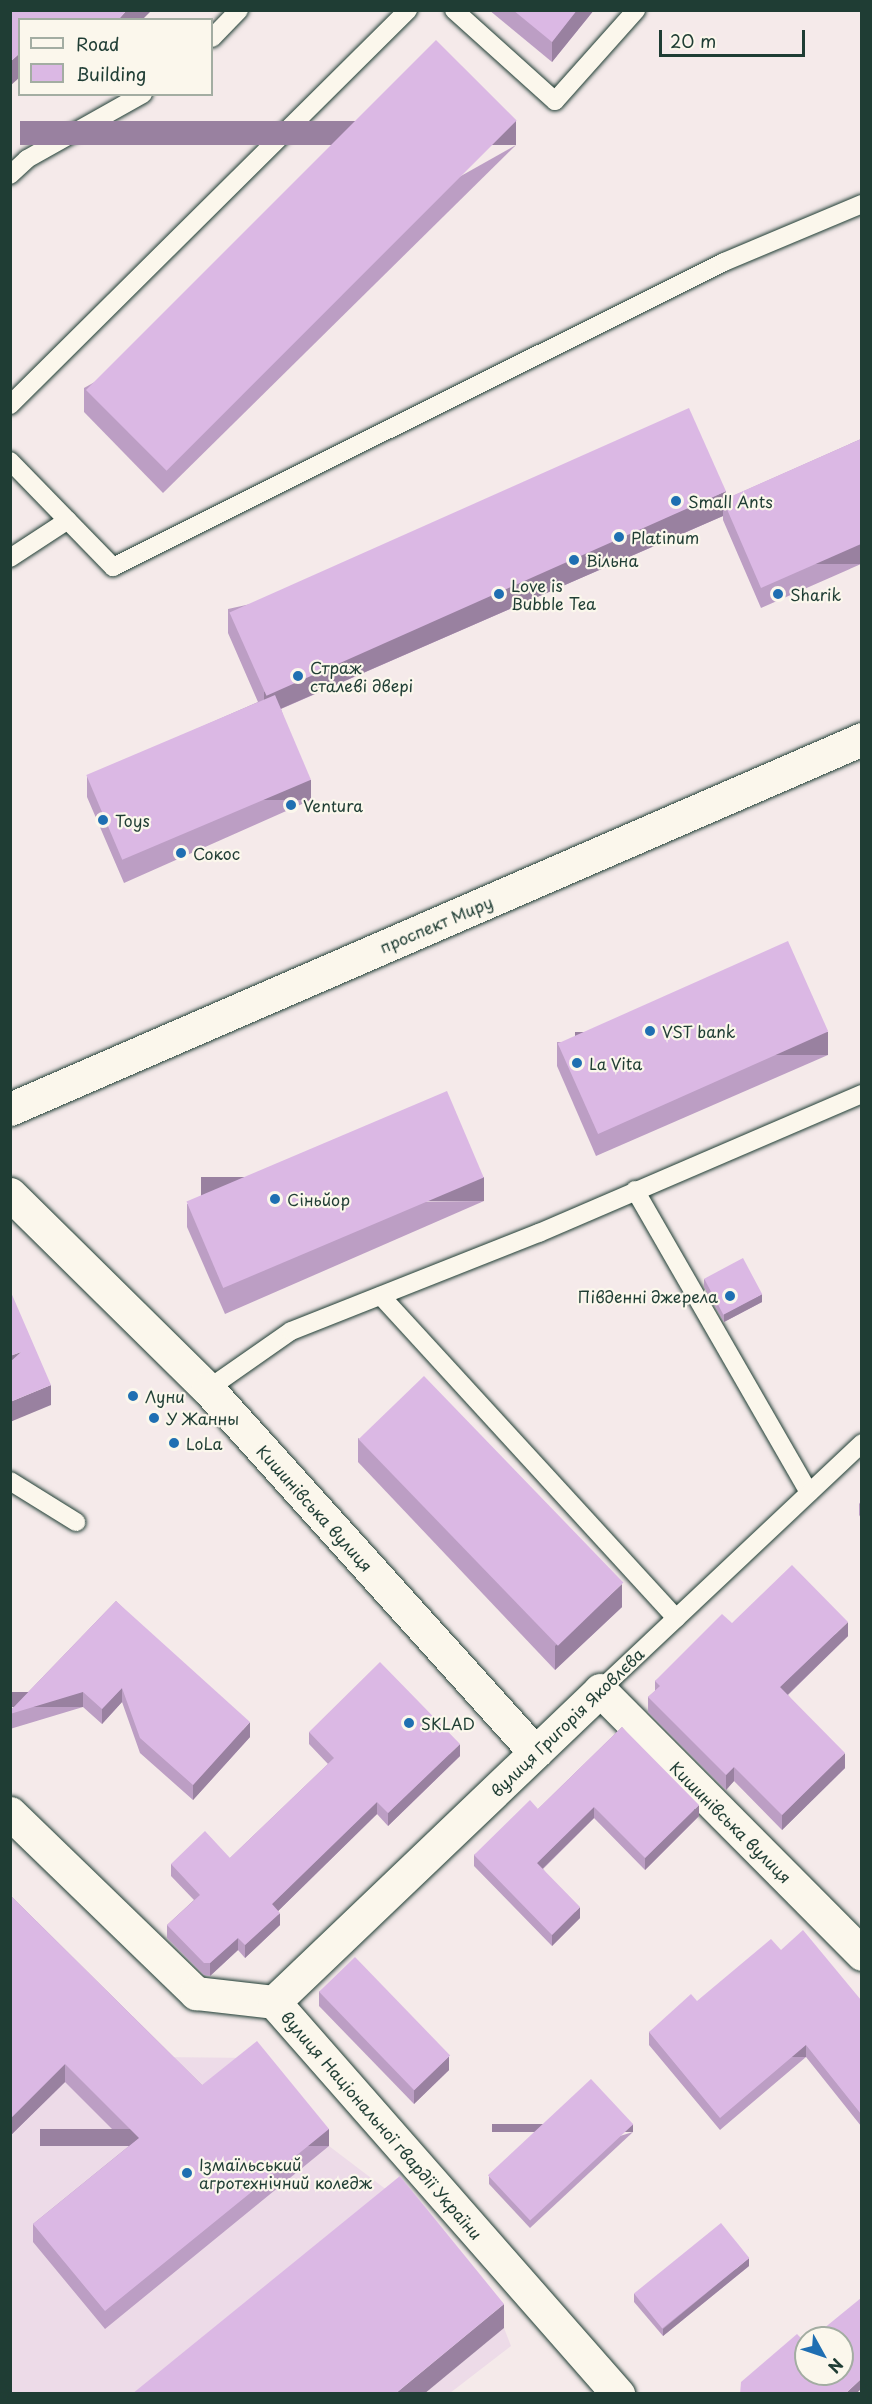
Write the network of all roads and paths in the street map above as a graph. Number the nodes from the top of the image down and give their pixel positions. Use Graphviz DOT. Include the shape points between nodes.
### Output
graph roads {
  1 [pos="239,10"];
  2 [pos="408,10"];
  3 [pos="454,10"];
  4 [pos="636,10"];
  5 [pos="213,37"];
  6 [pos="140,96"];
  7 [pos="10,175"];
  8 [pos="861,204"];
  9 [pos="10,405"];
  10 [pos="10,461"];
  11 [pos="68,520"];
  12 [pos="10,558"];
  13 [pos="861,739"];
  14 [pos="861,1094"];
  15 [pos="10,1108"];
  16 [pos="635,1190"];
  17 [pos="10,1194"];
  18 [pos="381,1296"];
  19 [pos="208,1389"];
  20 [pos="861,1443"];
  21 [pos="10,1481"];
  22 [pos="809,1492"];
  23 [pos="76,1522"];
  24 [pos="676,1618"];
  25 [pos="600,1690"];
  26 [pos="535,1752"];
  27 [pos="10,1813"];
  28 [pos="861,1954"];
  29 [pos="274,2002"];
  30 [pos="618,2394"];
  1 -- 5 [label="lane"];
  2 -- 9 [label="lane"];
  3 -- 4 [label="lane" via="555,101"];
  6 -- 7 [label="lane" via="27,159"];
  8 -- 11 [label="lane" via="724,262 113,567"];
  10 -- 11 [label="lane"];
  11 -- 12 [label="lane"];
  13 -- 15 [label="street, проспект Миру"];
  14 -- 16 [label="lane"];
  16 -- 18 [label="lane"];
  16 -- 22 [label="lane"];
  17 -- 19 [label="street, Кишинівська вулиця"];
  18 -- 19 [label="lane" via="291,1331"];
  18 -- 24 [label="lane"];
  19 -- 26 [label="street, Кишинівська вулиця"];
  20 -- 22 [label="lane, вулиця Григорія Яковлєва"];
  21 -- 23 [label="lane"];
  22 -- 24 [label="lane, вулиця Григорія Яковлєва"];
  24 -- 25 [label="lane, вулиця Григорія Яковлєва"];
  25 -- 26 [label="street, вулиця Григорія Яковлєва"];
  25 -- 28 [label="street, Кишинівська вулиця"];
  26 -- 29 [label="street, вулиця Григорія Яковлєва"];
  27 -- 29 [label="street, вулиця Національної гвардії України" via="196,1993"];
  29 -- 30 [label="street, вулиця Національної гвардії України"];
}
